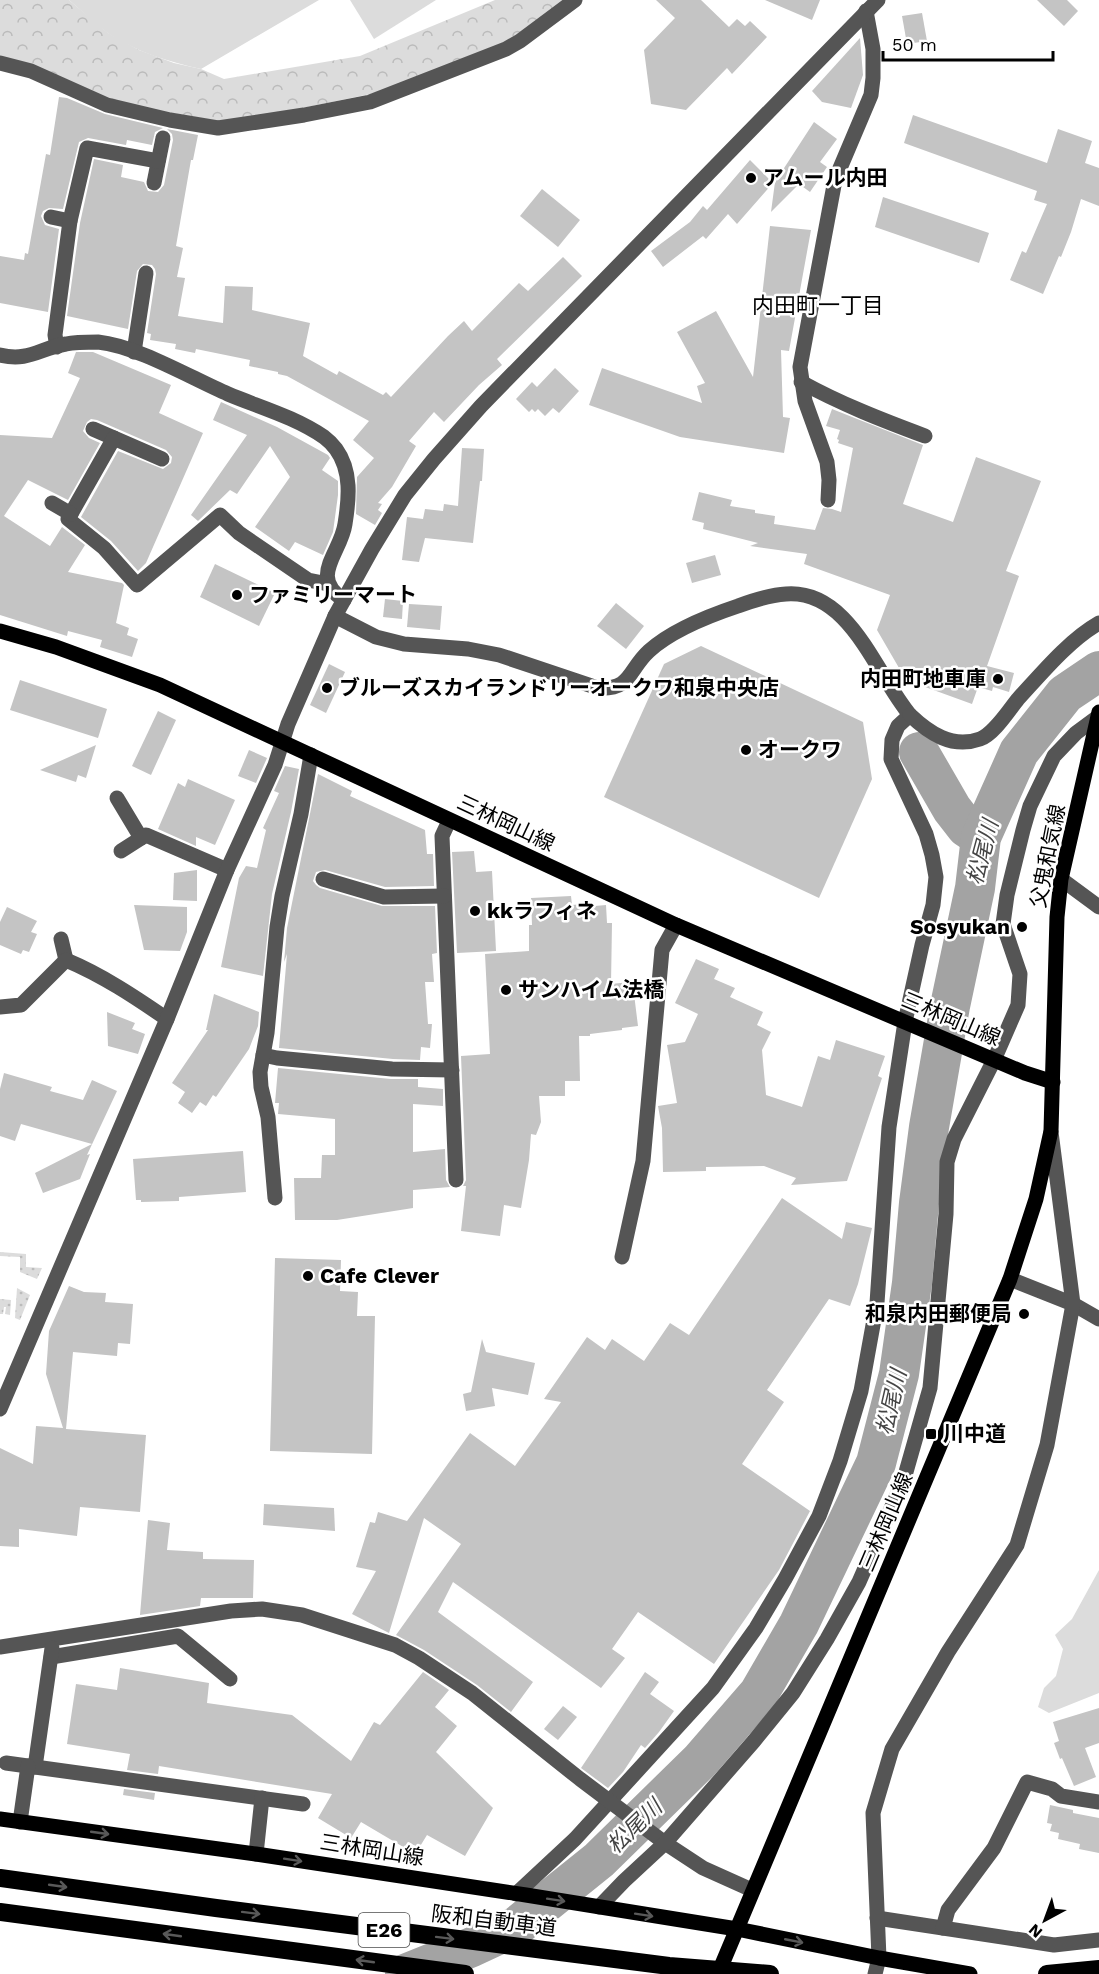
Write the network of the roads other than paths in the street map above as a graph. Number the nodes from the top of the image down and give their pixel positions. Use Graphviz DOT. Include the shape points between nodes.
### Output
graph roads {
  1 [pos="575,0"];
  2 [pos="878,0"];
  3 [pos="866,11"];
  4 [pos="0,63"];
  5 [pos="163,138"];
  6 [pos="158,161"];
  7 [pos="154,183"];
  8 [pos="51,217"];
  9 [pos="70,221"];
  10 [pos="146,273"];
  11 [pos="57,347"];
  12 [pos="134,352"];
  13 [pos="0,355"];
  14 [pos="801,382"];
  15 [pos="93,429"];
  16 [pos="925,436"];
  17 [pos="114,438"];
  18 [pos="162,459"];
  19 [pos="828,500"];
  20 [pos="52,503"];
  21 [pos="71,514"];
  22 [pos="328,584"];
  23 [pos="344,600"];
  24 [pos="335,616"];
  25 [pos="1099,623"];
  26 [pos="0,632"];
  27 [pos="910,715"];
  28 [pos="1099,715"];
  29 [pos="283,742"];
  30 [pos="311,755"];
  31 [pos="117,798"];
  32 [pos="449,820"];
  33 [pos="141,838"];
  34 [pos="121,851"];
  35 [pos="227,870"];
  36 [pos="323,879"];
  37 [pos="1061,879"];
  38 [pos="444,896"];
  39 [pos="1099,907"];
  40 [pos="676,925"];
  41 [pos="61,939"];
  42 [pos="66,960"];
  43 [pos="0,1007"];
  44 [pos="167,1019"];
  45 [pos="910,1024"];
  46 [pos="263,1055"];
  47 [pos="990,1058"];
  48 [pos="452,1070"];
  49 [pos="1053,1082"];
  50 [pos="1051,1131"];
  51 [pos="456,1180"];
  52 [pos="275,1198"];
  53 [pos="622,1257"];
  54 [pos="1010,1279"];
  55 [pos="1073,1304"];
  56 [pos="1099,1319"];
  57 [pos="0,1409"];
  58 [pos="144,1625"];
  59 [pos="53,1639"];
  60 [pos="147,1641"];
  61 [pos="0,1647"];
  62 [pos="51,1657"];
  63 [pos="230,1679"];
  64 [pos="6,1763"];
  65 [pos="32,1767"];
  66 [pos="262,1798"];
  67 [pos="1099,1802"];
  68 [pos="303,1804"];
  69 [pos="614,1805"];
  70 [pos="0,1820"];
  71 [pos="20,1822"];
  72 [pos="661,1839"];
  73 [pos="256,1854"];
  74 [pos="0,1878"];
  75 [pos="752,1890"];
  76 [pos="521,1895"];
  77 [pos="593,1906"];
  78 [pos="0,1912"];
  79 [pos="877,1918"];
  80 [pos="943,1928"];
  81 [pos="737,1929"];
  82 [pos="1099,1940"];
  83 [pos="879,1958"];
  84 [pos="1099,1969"];
  85 [pos="465,1974"];
  86 [pos="718,1974"];
  87 [pos="770,1974"];
  88 [pos="875,1974"];
  89 [pos="970,1974"];
  90 [pos="1047,1974"];
  1 -- 4 [label="street" via="506,49 397,92 347,107 218,128 108,105 31,71"];
  2 -- 3 [label="street"];
  3 -- 14 [label="street" via="873,49 871,95 835,180 800,367"];
  3 -- 23 [label="street" via="434,459 405,495"];
  5 -- 6 [label="street"];
  6 -- 7 [label="street"];
  6 -- 9 [label="street" via="87,148"];
  8 -- 9 [label="street"];
  9 -- 11 [label="street" via="55,334"];
  10 -- 12 [label="street"];
  11 -- 12 [label="street" via="96,342"];
  11 -- 13 [label="street" via="30,356"];
  12 -- 22 [label="street" via="294,421 325,437 336,449 347,474 347,506 345,528 328,563"];
  14 -- 16 [label="street" via="869,416"];
  14 -- 19 [label="street" via="827,462"];
  15 -- 17 [label="street"];
  17 -- 18 [label="street"];
  17 -- 21 [label="street"];
  20 -- 21 [label="street"];
  21 -- 22 [label="street" via="68,519 104,548 137,585 220,515 239,533 308,580"];
  22 -- 23 [label="street"];
  23 -- 24 [label="street"];
  24 -- 27 [label="street" via="376,637 404,644 468,649 611,689 622,685 649,651 670,636 767,596 804,595 826,604 847,622"];
  24 -- 29 [label="street"];
  25 -- 27 [label="street" via="1036,679 982,739 944,739"];
  26 -- 29 [label="main road, 三林岡山線" via="56,647 150,681"];
  27 -- 45 [label="street" via="898,726 891,759 926,834 936,878"];
  28 -- 37 [label="main road, 父鬼和気線"];
  28 -- 47 [label="street" via="1054,756 1030,806 1003,924 1020,974 1018,1005"];
  29 -- 30 [label="main road, 三林岡山線"];
  29 -- 35 [label="street"];
  30 -- 32 [label="main road, 三林岡山線"];
  30 -- 46 [label="street" via="277,927"];
  31 -- 33 [label="street"];
  32 -- 38 [label="street" via="442,836"];
  32 -- 40 [label="main road, 三林岡山線"];
  33 -- 34 [label="street"];
  33 -- 35 [label="street" via="146,835"];
  35 -- 44 [label="street"];
  36 -- 38 [label="street" via="384,897"];
  37 -- 39 [label="street"];
  37 -- 49 [label="main road, 父鬼和気線"];
  38 -- 48 [label="street"];
  40 -- 45 [label="main road, 三林岡山線"];
  40 -- 53 [label="street" via="662,950 643,1161"];
  41 -- 42 [label="street"];
  42 -- 43 [label="street" via="21,1005"];
  42 -- 44 [label="street" via="86,968"];
  44 -- 57 [label="street"];
  45 -- 47 [label="main road, 三林岡山線"];
  45 -- 69 [label="street" via="889,1127 877,1303 861,1390 840,1461 819,1516 756,1628 713,1688"];
  46 -- 48 [label="street" via="392,1069"];
  46 -- 52 [label="street" via="261,1087 268,1117"];
  47 -- 49 [label="main road, 三林岡山線"];
  47 -- 72 [label="street" via="947,1162 930,1388 904,1479 859,1582 793,1693 754,1741"];
  48 -- 51 [label="street"];
  49 -- 50 [label="main road, 三林岡山線"];
  50 -- 54 [label="main road, 三林岡山線"];
  50 -- 55 [label="street"];
  54 -- 55 [label="street"];
  54 -- 75 [label="main road, 三林岡山線"];
  55 -- 56 [label="street"];
  55 -- 79 [label="street" via="1047,1445 1017,1545 892,1749 873,1814"];
  58 -- 59 [label="street"];
  58 -- 60 [label="street"];
  58 -- 69 [label="street" via="262,1609 302,1615 395,1645 472,1693"];
  59 -- 61 [label="street"];
  59 -- 62 [label="street"];
  60 -- 62 [label="street"];
  60 -- 63 [label="street" via="178,1636"];
  62 -- 65 [label="street"];
  64 -- 65 [label="street"];
  65 -- 66 [label="street"];
  65 -- 71 [label="street"];
  66 -- 68 [label="street"];
  66 -- 73 [label="street"];
  67 -- 80 [label="street" via="1061,1796 1052,1789 1027,1782 994,1848 948,1910"];
  69 -- 72 [label="street"];
  69 -- 76 [label="street"];
  70 -- 71 [label="main road, 三林岡山線"];
  71 -- 73 [label="main road, 三林岡山線, one-way"];
  72 -- 75 [label="street" via="703,1868"];
  72 -- 77 [label="street" via="624,1881"];
  73 -- 76 [label="main road, 三林岡山線, one-way"];
  74 -- 87 [label="highway, 阪和自動車道 / E26, one-way" via="669,1966"];
  75 -- 81 [label="main road, 三林岡山線"];
  76 -- 77 [label="main road, 三林岡山線, one-way"];
  77 -- 81 [label="main road, 三林岡山線, one-way"];
  85 -- 78 [label="highway, E26, one-way"];
  79 -- 80 [label="street"];
  79 -- 83 [label="street"];
  80 -- 82 [label="street" via="1054,1946"];
  81 -- 83 [label="main road, 三林岡山線, one-way"];
  81 -- 86 [label="main road, 三林岡山線"];
  83 -- 88 [label="street"];
  83 -- 89 [label="main road, 三林岡山線"];
  84 -- 90 [label="highway"];
}
